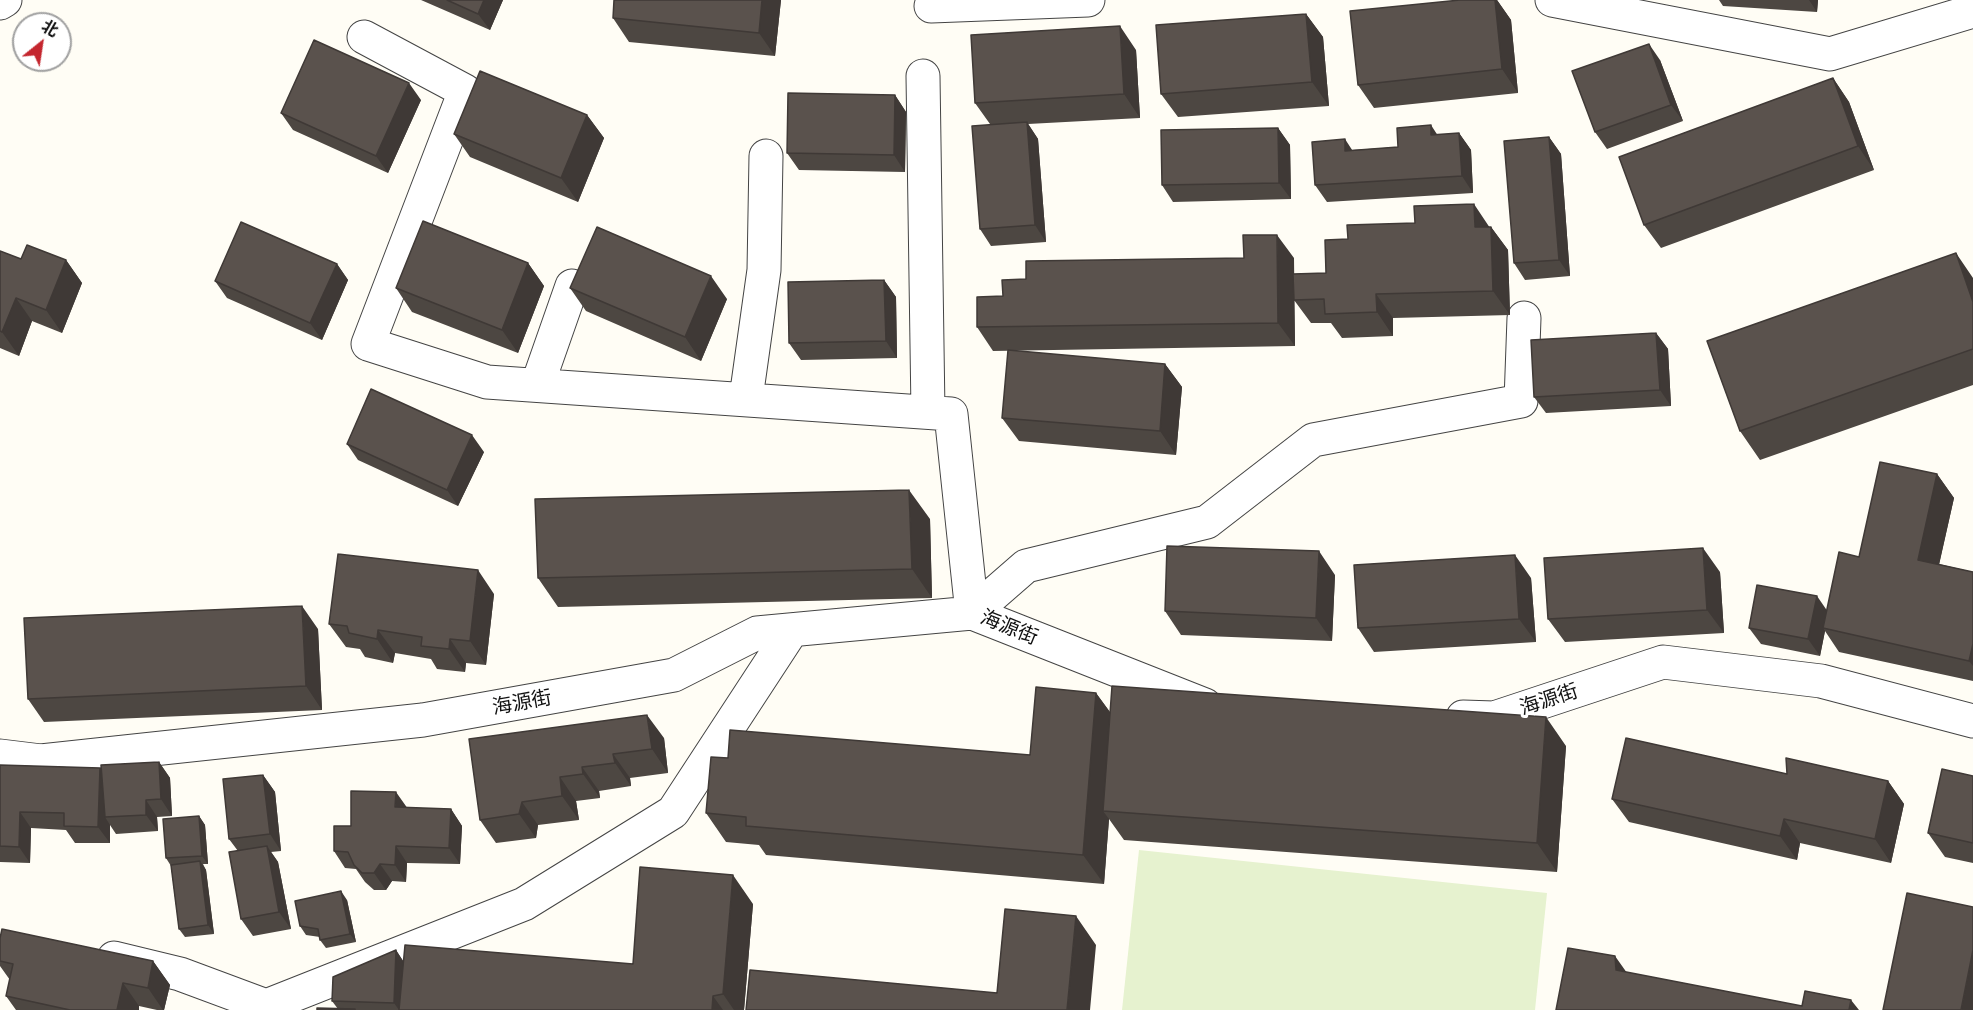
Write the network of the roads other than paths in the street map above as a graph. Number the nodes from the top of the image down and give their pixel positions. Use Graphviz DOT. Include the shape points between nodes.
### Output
graph roads {
  1 [pos="5,0"];
  2 [pos="1088,0"];
  3 [pos="1552,0"];
  4 [pos="0,3"];
  5 [pos="931,6"];
  6 [pos="1973,11"];
  7 [pos="364,37"];
  8 [pos="923,75"];
  9 [pos="766,156"];
  10 [pos="572,286"];
  11 [pos="1524,318"];
  12 [pos="538,384"];
  13 [pos="746,398"];
  14 [pos="927,412"];
  15 [pos="972,613"];
  16 [pos="792,630"];
  17 [pos="1236,706"];
  18 [pos="1436,716"];
  19 [pos="1973,721"];
  20 [pos="0,756"];
  21 [pos="90,951"];
  22 [pos="266,1008"];
  1 -- 4 [label="street"];
  2 -- 5 [label="street"];
  3 -- 6 [label="street" via="1830,54"];
  7 -- 12 [label="street" via="465,91 368,344 487,382"];
  8 -- 14 [label="street"];
  9 -- 13 [label="street" via="764,270"];
  10 -- 12 [label="street"];
  11 -- 15 [label="street" via="1521,401 1313,440 1207,522 1026,566"];
  12 -- 13 [label="street"];
  13 -- 14 [label="street"];
  14 -- 15 [label="street" via="951,414"];
  15 -- 16 [label="street, 海源街"];
  15 -- 17 [label="street, 海源街" via="1201,704"];
  16 -- 20 [label="street, 海源街" via="757,633 674,675 423,720 41,761"];
  16 -- 22 [label="street" via="673,812 524,904"];
  18 -- 19 [label="street, 海源街" via="1494,718 1663,663 1821,681"];
  21 -- 22 [label="street" via="180,974"];
}
